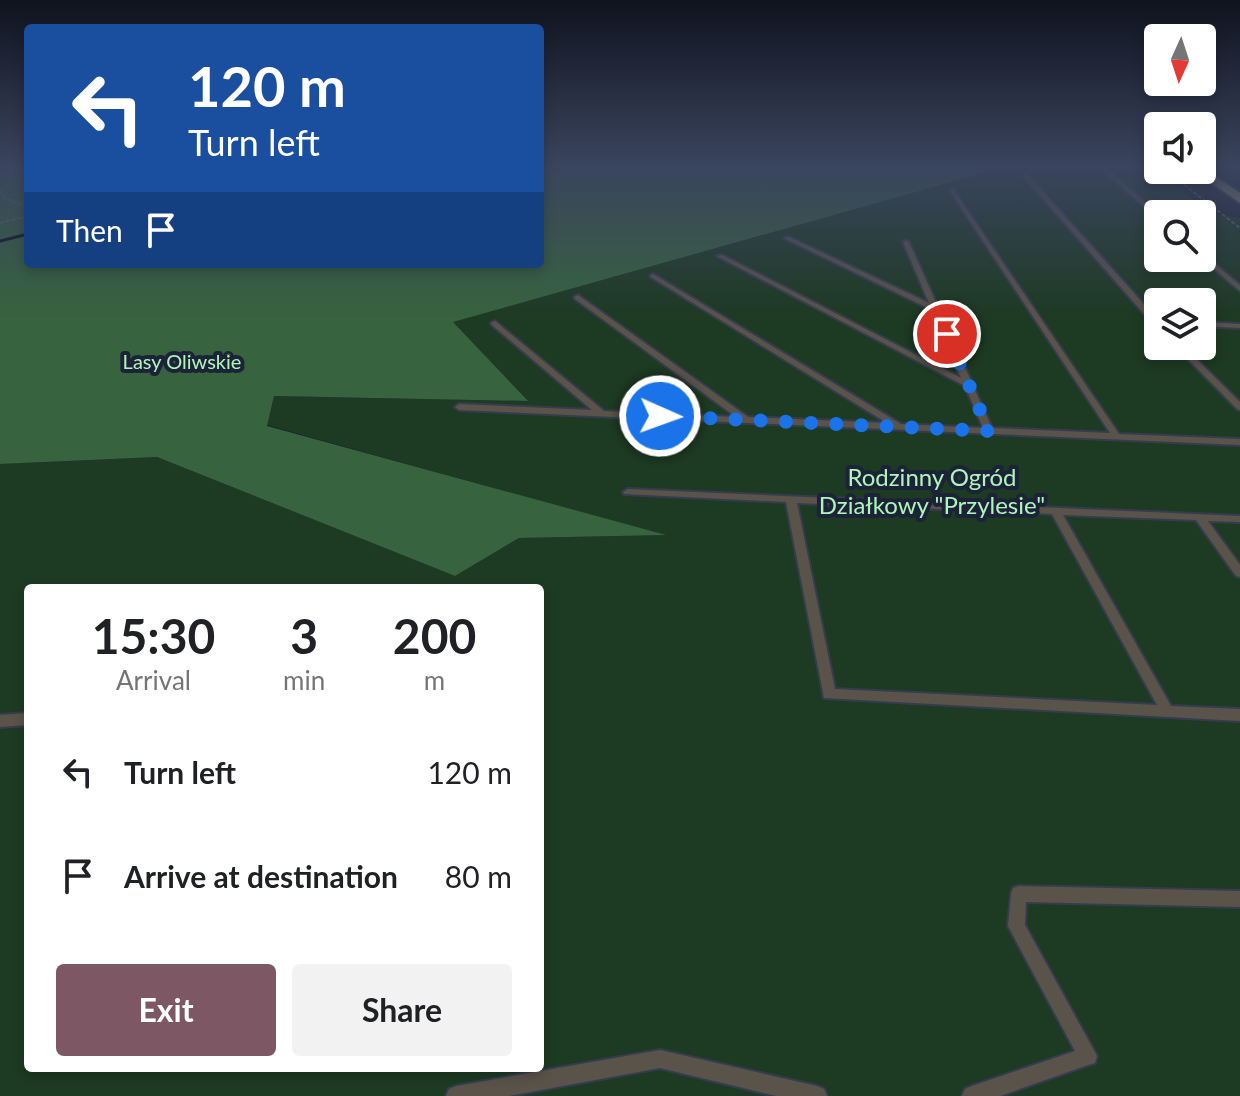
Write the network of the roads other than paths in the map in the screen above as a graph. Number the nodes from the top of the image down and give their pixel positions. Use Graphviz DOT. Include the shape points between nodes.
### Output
graph roads {
  1 [pos="969,215"];
  2 [pos="1061,215"];
  3 [pos="787,238"];
  4 [pos="906,242"];
  5 [pos="720,256"];
  6 [pos="1216,268"];
  7 [pos="653,276"];
  8 [pos="1240,289"];
  9 [pos="578,297"];
  10 [pos="1144,308"];
  11 [pos="936,309"];
  12 [pos="495,323"];
  13 [pos="1216,325"];
  14 [pos="1240,326"];
  15 [pos="1193,360"];
  16 [pos="969,385"];
  17 [pos="459,407"];
  18 [pos="1240,407"];
  19 [pos="602,414"];
  20 [pos="747,420"];
  21 [pos="900,427"];
  22 [pos="989,431"];
  23 [pos="1117,437"];
  24 [pos="1240,442"];
  25 [pos="628,492"];
  26 [pos="791,500"];
  27 [pos="1057,513"];
  28 [pos="1199,517"];
  29 [pos="1240,519"];
  30 [pos="1240,573"];
  31 [pos="1167,711"];
  32 [pos="1240,715"];
  33 [pos="24,719"];
  34 [pos="0,721"];
  35 [pos="1240,899"];
  36 [pos="456,1096"];
  37 [pos="817,1096"];
  38 [pos="972,1096"];
  1 -- 23 [label="lane"];
  2 -- 10 [label="lane"];
  3 -- 11 [label="lane"];
  4 -- 11 [label="lane"];
  5 -- 16 [label="lane"];
  6 -- 8 [label="lane"];
  7 -- 21 [label="lane"];
  9 -- 20 [label="lane"];
  11 -- 16 [label="lane"];
  12 -- 19 [label="lane"];
  13 -- 14 [label="lane"];
  15 -- 18 [label="lane"];
  16 -- 22 [label="lane"];
  17 -- 19 [label="lane"];
  19 -- 20 [label="lane"];
  20 -- 21 [label="lane"];
  21 -- 22 [label="lane"];
  22 -- 23 [label="lane"];
  23 -- 24 [label="lane"];
  25 -- 26 [label="lane"];
  26 -- 27 [label="lane"];
  26 -- 31 [label="lane" via="829,694"];
  27 -- 28 [label="lane"];
  27 -- 31 [label="lane"];
  28 -- 29 [label="lane"];
  28 -- 30 [label="lane"];
  31 -- 32 [label="lane"];
  33 -- 34 [label="lane"];
  35 -- 38 [label="lane" via="1019,894 1016,926 1088,1056"];
  36 -- 37 [label="lane" via="660,1059"];
}
